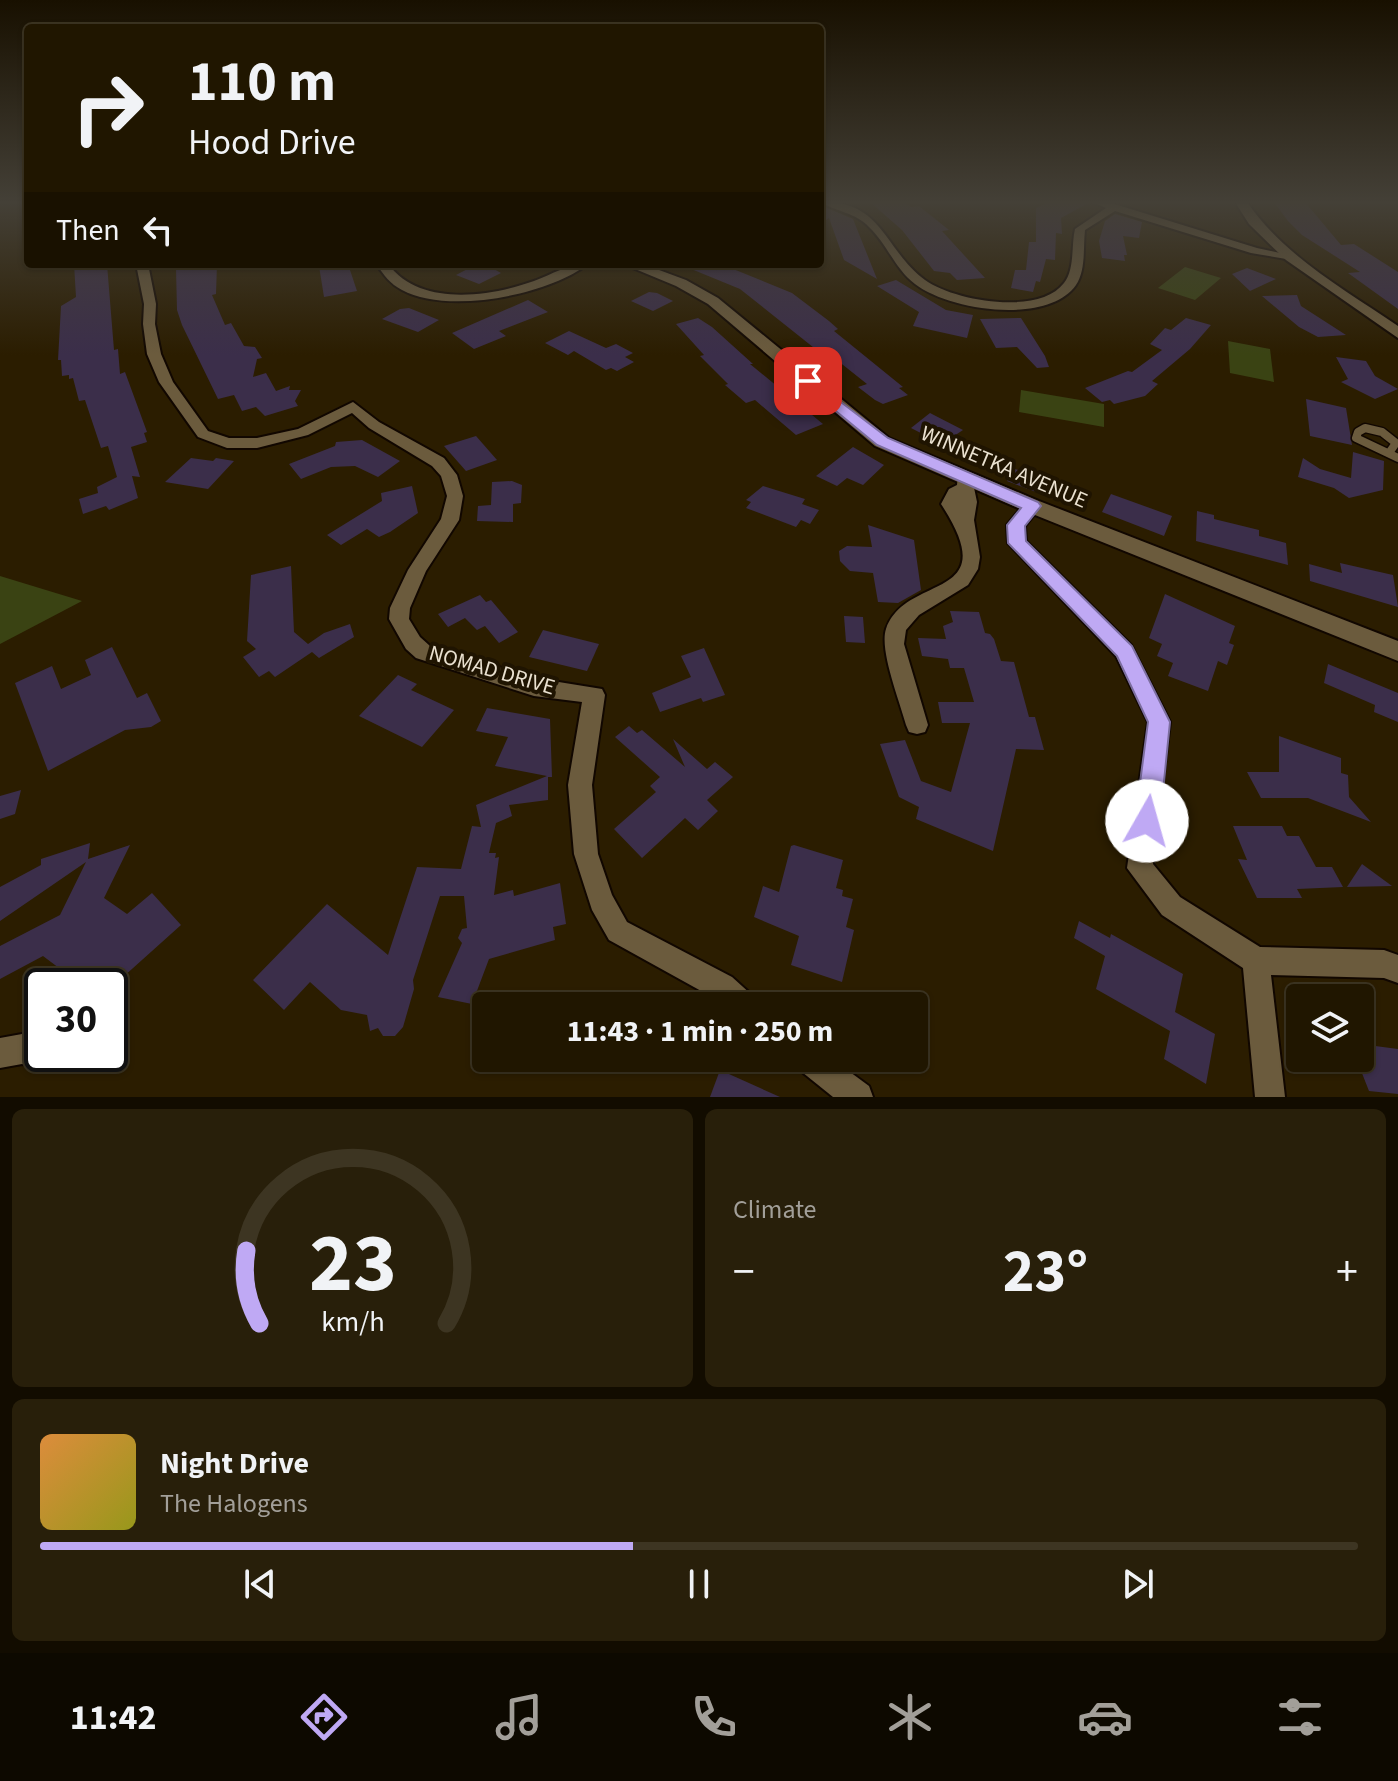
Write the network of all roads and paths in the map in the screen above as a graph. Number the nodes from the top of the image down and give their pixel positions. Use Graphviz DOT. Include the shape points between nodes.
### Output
graph roads {
  1 [pos="896,253"];
  2 [pos="1077,253"];
  3 [pos="1269,253"];
  4 [pos="1288,253"];
  5 [pos="1292,257"];
  6 [pos="143,268"];
  7 [pos="384,268"];
  8 [pos="572,268"];
  9 [pos="641,268"];
  10 [pos="1398,333"];
  11 [pos="1394,456"];
  12 [pos="964,483"];
  13 [pos="1032,506"];
  14 [pos="1398,651"];
  15 [pos="917,725"];
  16 [pos="1256,961"];
  17 [pos="1398,969"];
  18 [pos="728,992"];
  19 [pos="24,1049"];
  20 [pos="0,1053"];
  21 [pos="825,1072"];
  22 [pos="858,1097"];
  23 [pos="1270,1097"];
  1 -- 2 [label="street" via="924,285 991,306 1028,305 1059,296 1070,286"];
  3 -- 5 [label="street"];
  4 -- 5 [label="main road"];
  5 -- 10 [label="main road"];
  6 -- 18 [label="street, NOMAD DRIVE" via="154,354 166,382 203,434 227,443 257,443 303,432 353,406 374,425 438,462 449,475 455,496 450,520 406,593 399,619 405,633 423,652 534,687 594,695 580,785 586,854 601,901 618,931"];
  7 -- 8 [label="street" via="387,277 417,293 443,297 485,296"];
  9 -- 12 [label="main road, WINNETKA AVENUE" via="713,301 882,442"];
  11 -- 11 [label="lane" via="1356,438 1358,432 1365,428 1392,436"];
  12 -- 13 [label="main road, WINNETKA AVENUE"];
  12 -- 15 [label="street" via="972,559 968,571 903,616 893,630"];
  13 -- 14 [label="main road, WINNETKA AVENUE"];
  13 -- 16 [label="street" via="1016,525 1017,543 1124,651 1159,722 1140,868 1171,906"];
  16 -- 17 [label="street" via="1384,964"];
  16 -- 23 [label="street"];
  19 -- 20 [label="street"];
  21 -- 22 [label="street"];
}
